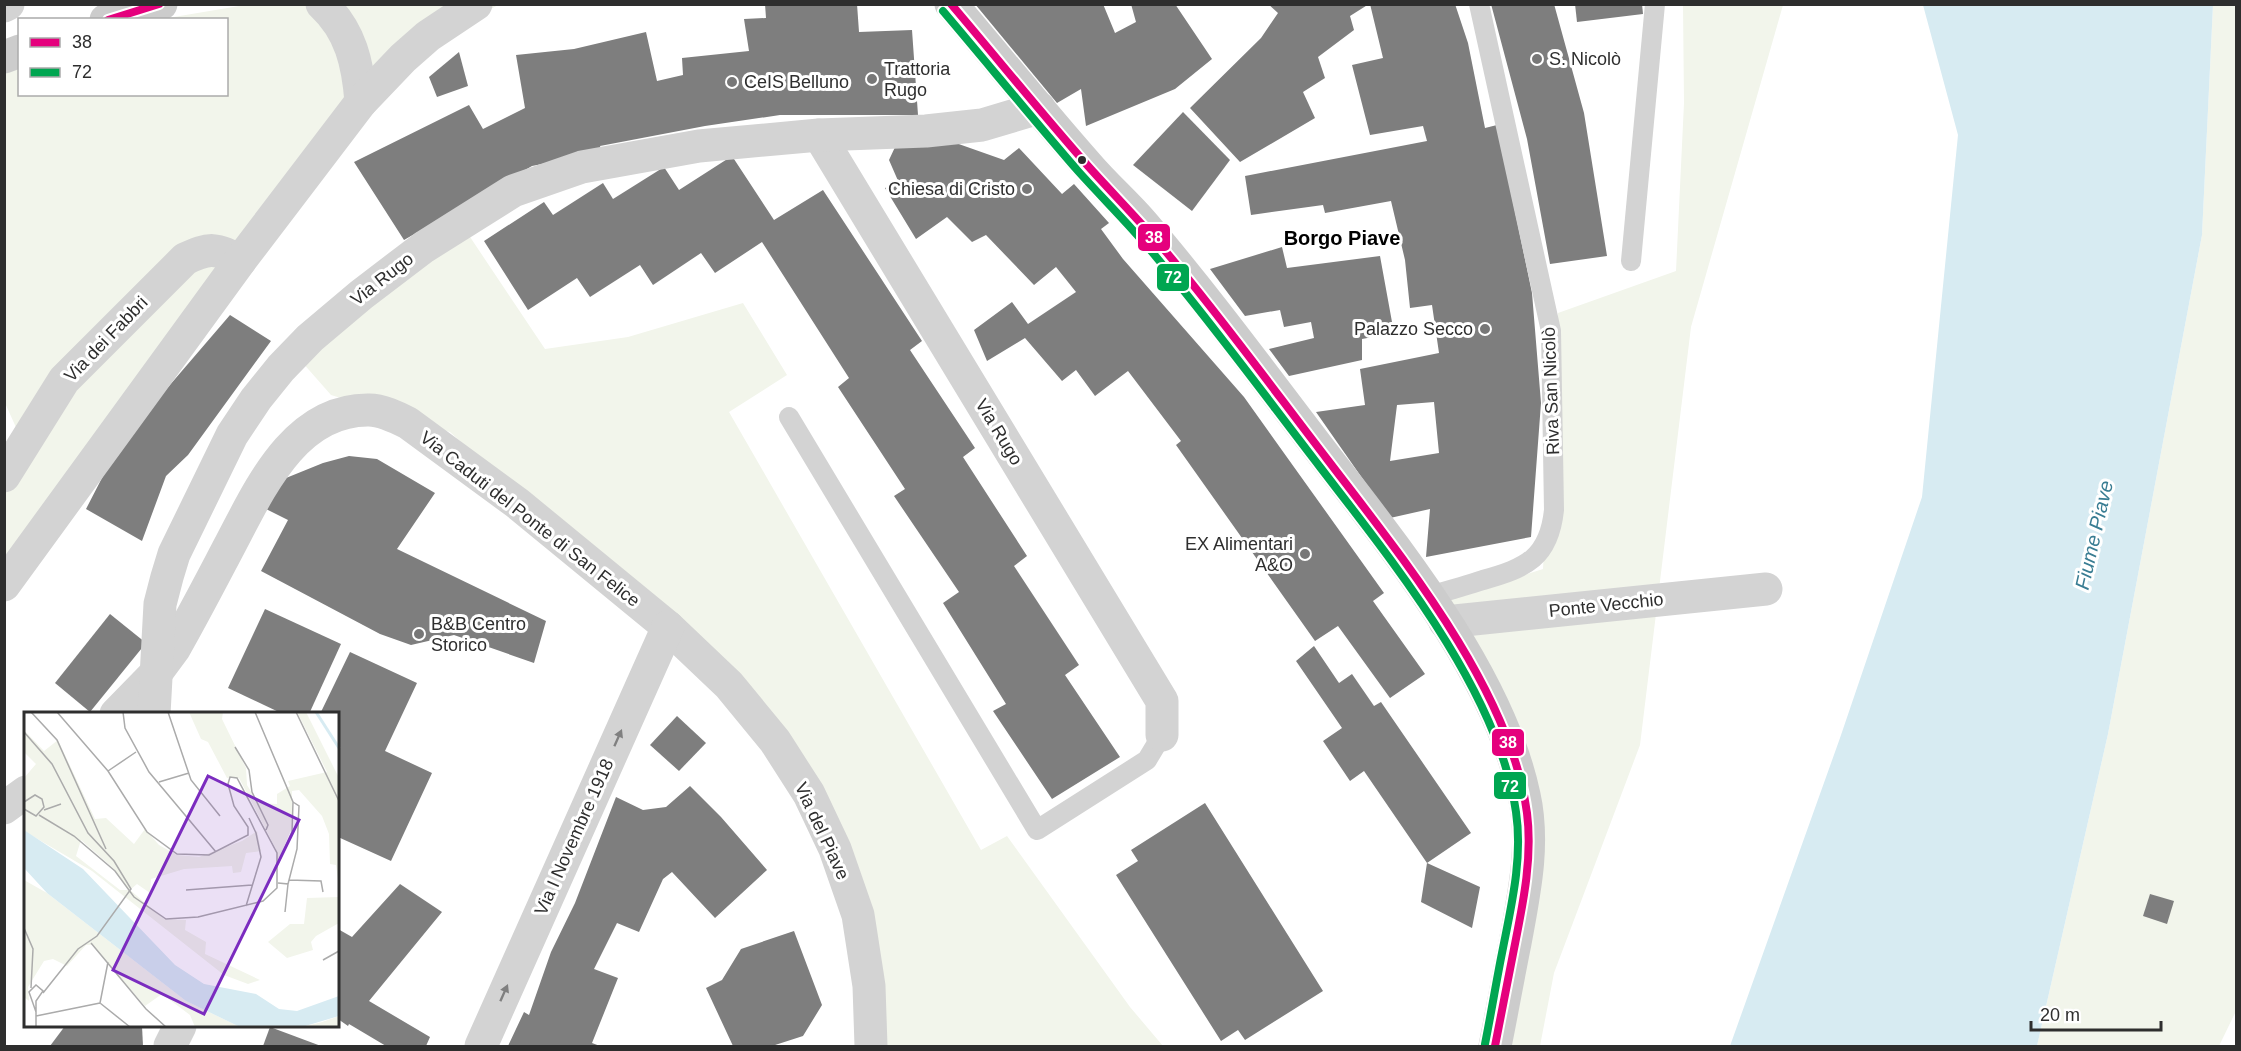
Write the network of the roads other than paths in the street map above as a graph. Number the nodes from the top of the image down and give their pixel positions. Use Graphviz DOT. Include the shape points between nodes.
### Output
graph roads {
  1 [pos="161,4"];
  2 [pos="322,4"];
  3 [pos="476,4"];
  4 [pos="951,4"];
  5 [pos="1479,4"];
  6 [pos="1655,4"];
  7 [pos="113,18"];
  8 [pos="361,102"];
  9 [pos="1039,108"];
  10 [pos="819,135"];
  11 [pos="240,261"];
  12 [pos="1631,261"];
  13 [pos="789,417"];
  14 [pos="4,476"];
  15 [pos="4,585"];
  16 [pos="1766,589"];
  17 [pos="1437,609"];
  18 [pos="668,627"];
  19 [pos="157,672"];
  20 [pos="118,712"];
  21 [pos="154,712"];
  22 [pos="1162,735"];
  23 [pos="24,793"];
  24 [pos="4,808"];
  25 [pos="163,1027"];
  26 [pos="179,1027"];
  27 [pos="168,1047"];
  28 [pos="481,1047"];
  29 [pos="871,1047"];
  30 [pos="1495,1047"];
  1 -- 7 [label="street"];
  2 -- 8 [label="street" via="351,48 358,69"];
  3 -- 8 [label="street" via="402,58"];
  4 -- 9 [label="street"];
  5 -- 17 [label="lane, Riva San Nicolò" via="1551,332 1554,510 1548,538 1528,564"];
  6 -- 12 [label="lane"];
  8 -- 11 [label="street"];
  9 -- 10 [label="street, Via Rugo" via="982,125"];
  9 -- 17 [label="street" via="1211,308"];
  10 -- 19 [label="street, Via Rugo" via="699,146 582,167 513,191 424,247 361,295 281,368 232,435 174,554 160,604"];
  10 -- 22 [label="street, Via Rugo" via="1162,701"];
  11 -- 14 [label="street, Via dei Fabbri" via="222,251 203,250 185,260 64,380"];
  11 -- 15 [label="street"];
  13 -- 22 [label="lane" via="1037,830 1147,760"];
  16 -- 17 [label="street, Ponte Vecchio" via="1558,610"];
  17 -- 30 [label="street" via="1476,673 1503,728 1525,796 1528,865"];
  18 -- 19 [label="street, Via Caduti del Ponte di San Felice" via="517,503 408,423 370,410 346,412 310,429 262,484 179,640"];
  28 -- 18 [label="street, Via I Novembre 1918, one-way"];
  18 -- 29 [label="street, Via del Piave" via="729,685 775,741 809,794 835,849 858,915 869,986"];
  19 -- 20 [label="street, Via Caduti del Ponte di San Felice"];
  19 -- 21 [label="street, Via Rugo"];
  23 -- 24 [label="street"];
  25 -- 27 [label="street"];
  26 -- 27 [label="street"];
}
